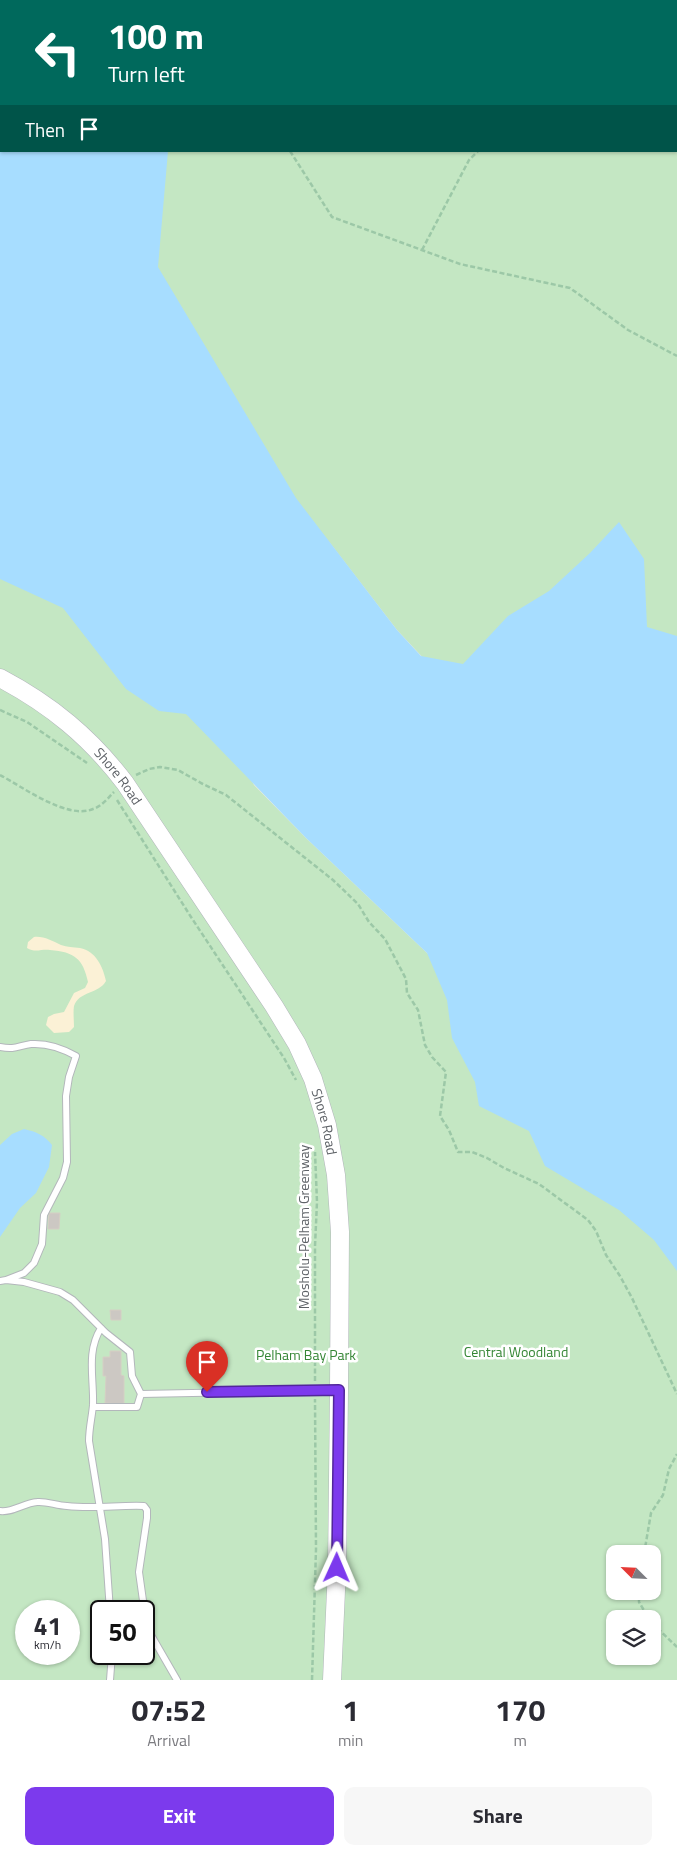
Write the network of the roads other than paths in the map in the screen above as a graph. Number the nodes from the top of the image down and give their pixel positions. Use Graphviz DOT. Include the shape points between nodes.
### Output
graph roads {
  1 [pos="0,678"];
  2 [pos="0,1047"];
  3 [pos="3,1281"];
  4 [pos="102,1328"];
  5 [pos="339,1390"];
  6 [pos="141,1394"];
  7 [pos="92,1407"];
  8 [pos="101,1508"];
  9 [pos="0,1511"];
  10 [pos="110,1600"];
  11 [pos="111,1665"];
  12 [pos="110,1680"];
  13 [pos="177,1680"];
  14 [pos="332,1680"];
  1 -- 5 [label="main road, Shore Road" via="50,708 112,765 297,1044 313,1079 336,1175 340,1232"];
  2 -- 3 [label="lane" via="11,1049 32,1044 62,1048 76,1056 66,1096 67,1162 63,1178 44,1215 42,1244 34,1263 24,1273"];
  3 -- 4 [label="lane" via="24,1282 60,1292"];
  4 -- 6 [label="lane" via="130,1352 132,1376"];
  4 -- 7 [label="lane" via="93,1348"];
  5 -- 6 [label="lane"];
  5 -- 14 [label="main road, Shore Road"];
  6 -- 7 [label="lane" via="137,1407"];
  7 -- 8 [label="lane" via="89,1440"];
  8 -- 9 [label="lane" via="38,1501"];
  8 -- 10 [label="lane"];
  8 -- 13 [label="lane" via="144,1506 147,1510 139,1572 141,1589 151,1635"];
  11 -- 12 [label="lane"];
}
